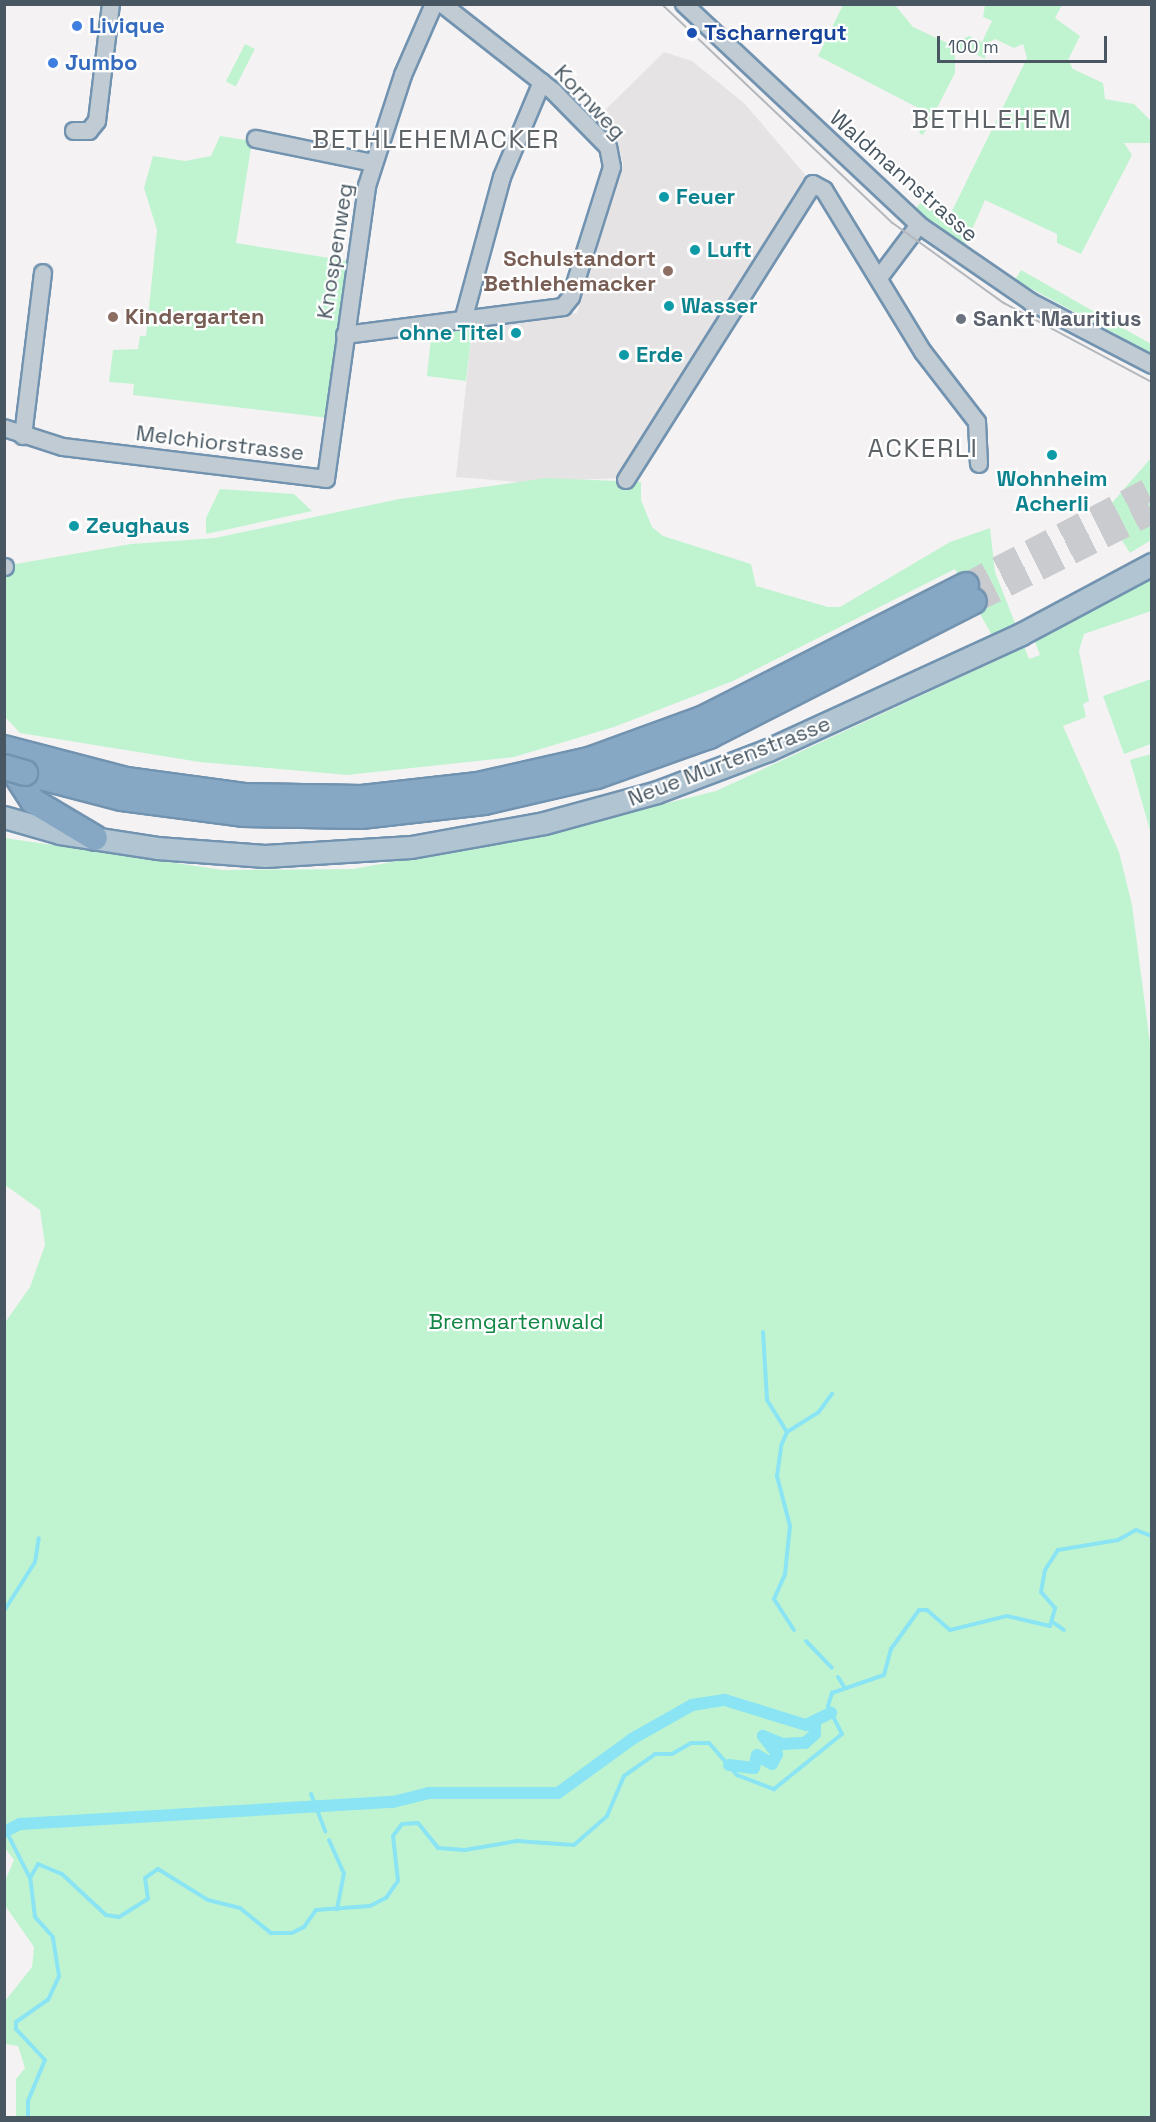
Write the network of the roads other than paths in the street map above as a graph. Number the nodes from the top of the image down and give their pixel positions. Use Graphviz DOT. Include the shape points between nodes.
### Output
graph roads {
  1 [pos="111,4"];
  2 [pos="434,4"];
  3 [pos="442,4"];
  4 [pos="684,4"];
  5 [pos="542,82"];
  6 [pos="74,131"];
  7 [pos="256,140"];
  8 [pos="373,163"];
  9 [pos="919,225"];
  10 [pos="43,273"];
  11 [pos="879,278"];
  12 [pos="464,317"];
  13 [pos="345,335"];
  14 [pos="1152,366"];
  15 [pos="4,428"];
  16 [pos="23,436"];
  17 [pos="979,464"];
  18 [pos="626,480"];
  19 [pos="1152,564"];
  20 [pos="970,593"];
  21 [pos="10,759"];
  22 [pos="4,817"];
  23 [pos="4,828"];
  24 [pos="60,833"];
  25 [pos="95,838"];
  1 -- 6 [label="street" via="97,121 89,131"];
  2 -- 8 [label="street, Knospenweg"];
  3 -- 5 [label="street, Kornweg"];
  4 -- 9 [label="street, Waldmannstrasse"];
  5 -- 12 [label="street" via="502,177"];
  5 -- 12 [label="street, Kornweg" via="608,147 613,160 567,304 554,310"];
  7 -- 8 [label="street"];
  8 -- 13 [label="street, Knospenweg"];
  9 -- 11 [label="street"];
  9 -- 14 [label="street, Waldmannstrasse" via="1031,302"];
  10 -- 16 [label="street"];
  11 -- 17 [label="street" via="919,347 977,422"];
  11 -- 18 [label="street" via="824,190 813,184"];
  12 -- 13 [label="street"];
  13 -- 16 [label="street, Melchiorstrasse" via="326,479 82,449"];
  15 -- 16 [label="street, Melchiorstrasse"];
  19 -- 25 [label="main road, Neue Murtenstrasse" via="1000,645 777,746 686,782 572,816 440,843 335,855 224,855"];
  20 -- 21 [label="highway" via="810,689 690,743 577,782 480,803 361,816 243,814 122,798"];
  21 -- 25 [label="highway" via="33,801"];
  22 -- 24 [label="main road, Neue Murtenstrasse"];
  23 -- 24 [label="main road, Neue Murtenstrasse"];
  24 -- 25 [label="main road, Neue Murtenstrasse"];
}
